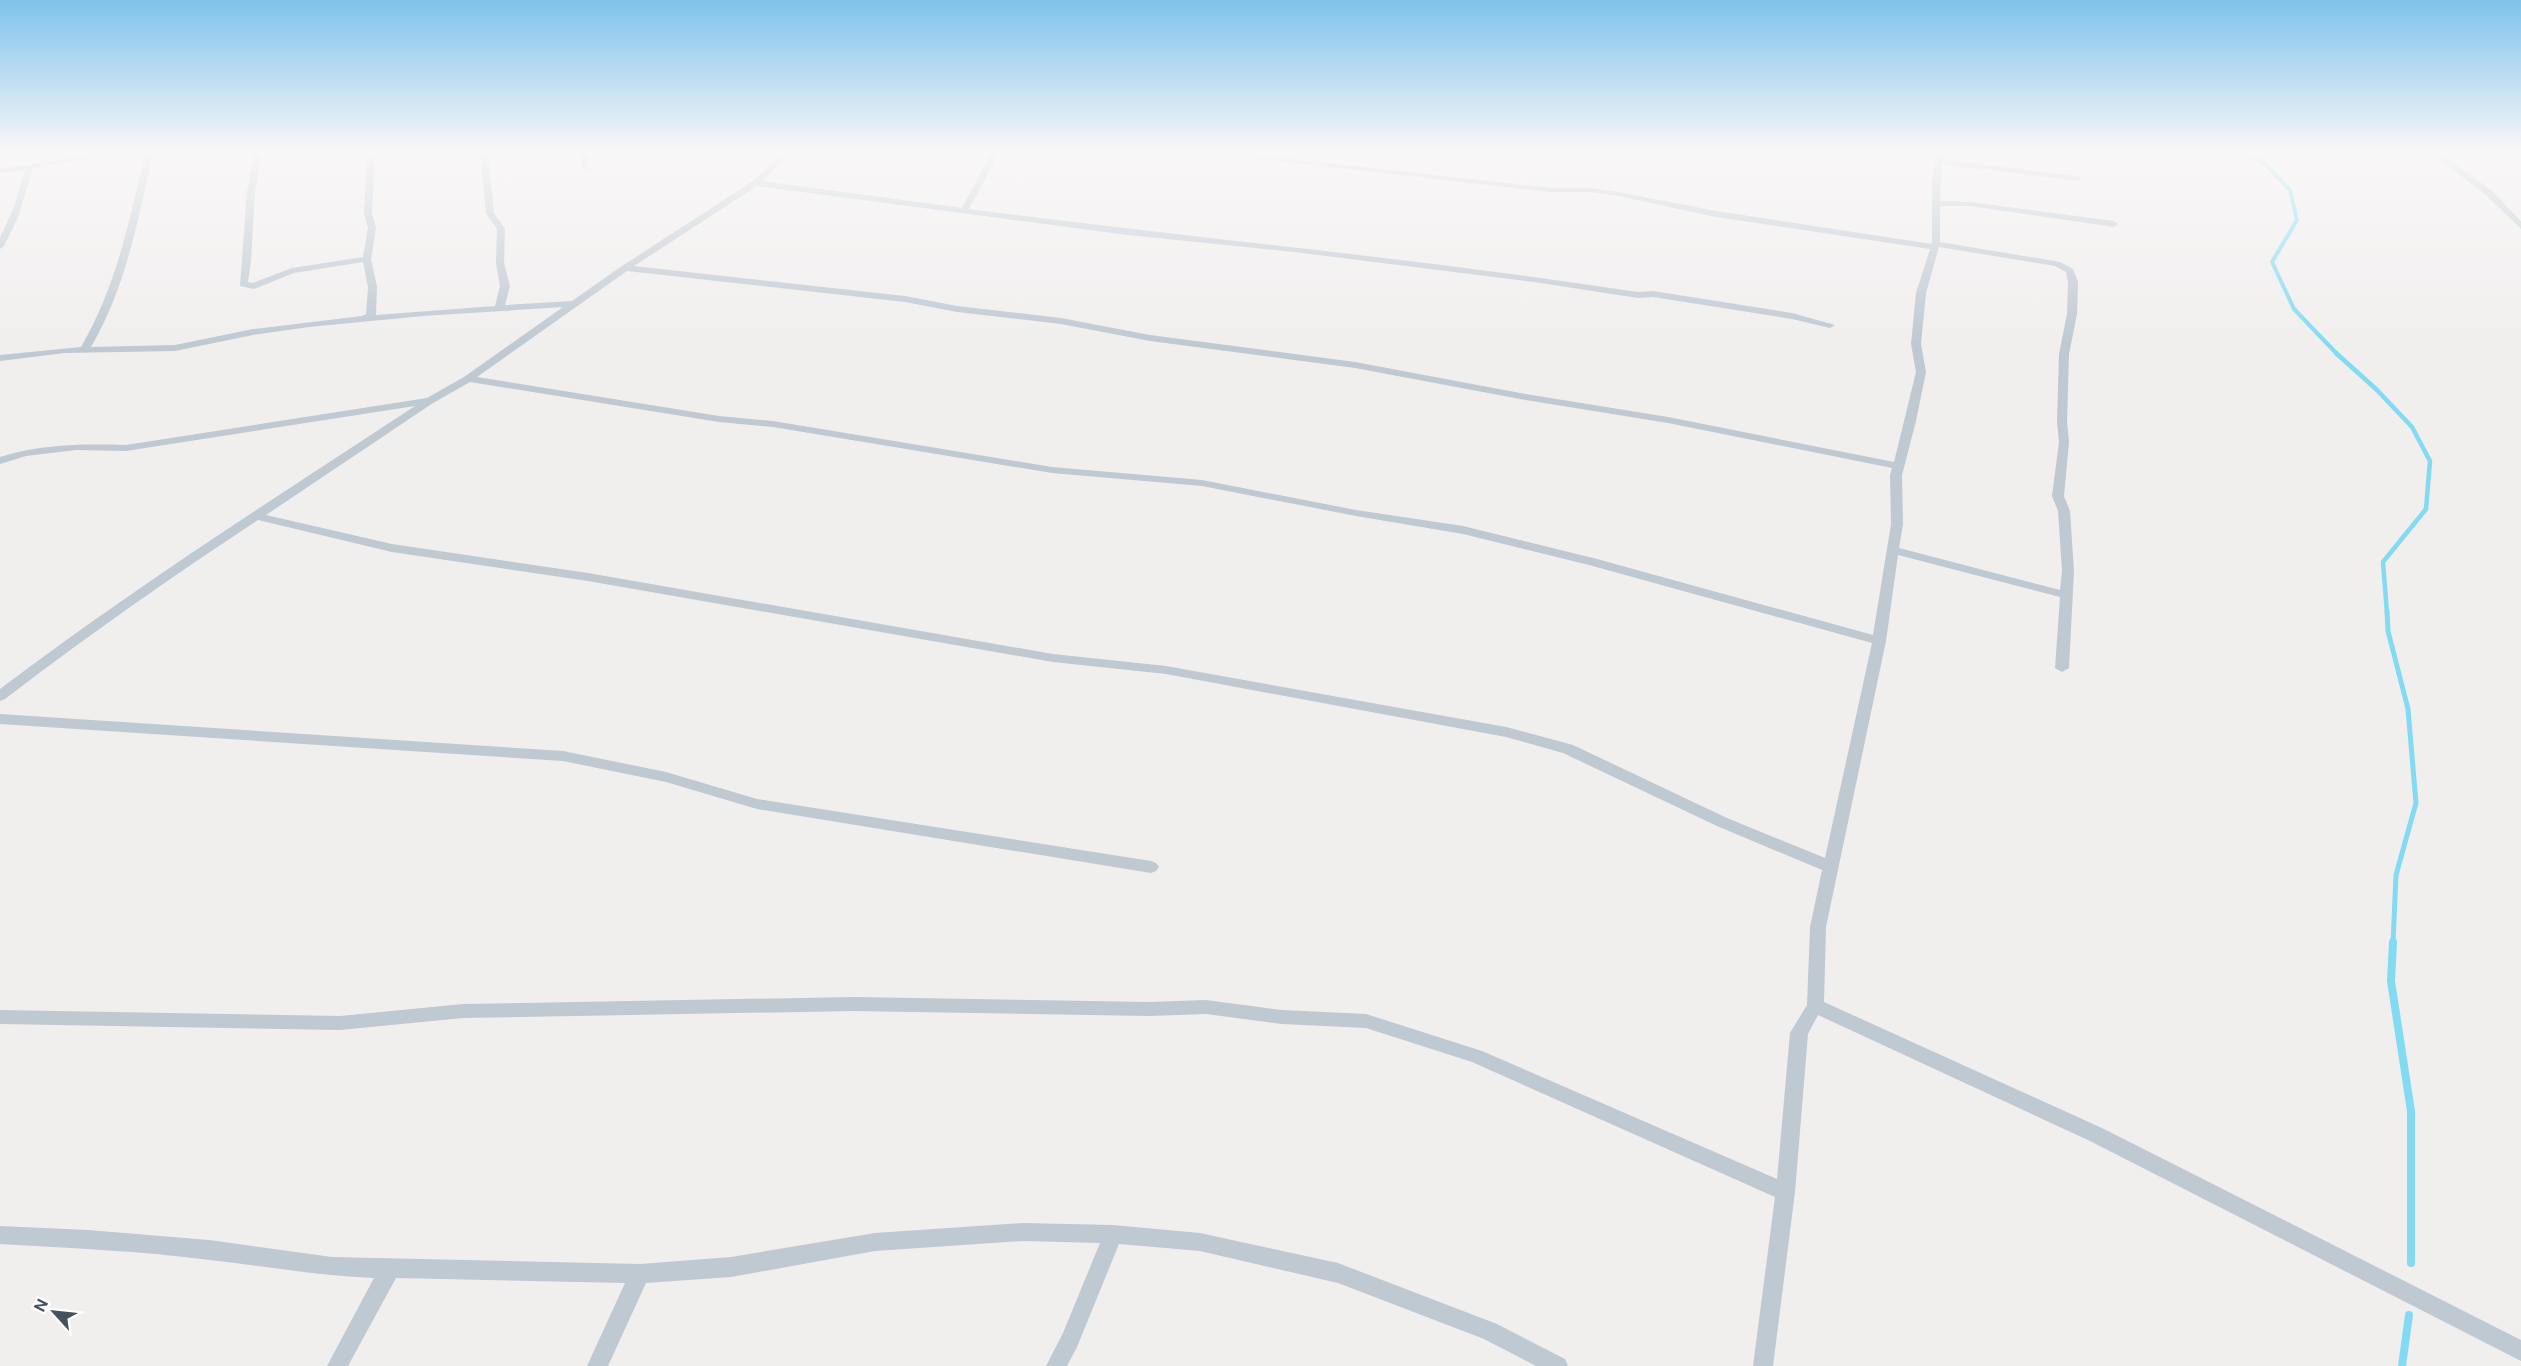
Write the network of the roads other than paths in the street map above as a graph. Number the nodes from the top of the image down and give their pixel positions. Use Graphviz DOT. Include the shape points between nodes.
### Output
graph roads {
  1 [pos="15,217"];
  2 [pos="136,217"];
  3 [pos="250,217"];
  4 [pos="369,217"];
  5 [pos="492,217"];
  6 [pos="704,217"];
  7 [pos="1020,217"];
  8 [pos="1736,217"];
  9 [pos="1936,217"];
  10 [pos="2062,217"];
  11 [pos="2114,224"];
  12 [pos="0,246"];
  13 [pos="1935,246"];
  14 [pos="367,259"];
  15 [pos="625,268"];
  16 [pos="574,304"];
  17 [pos="499,309"];
  18 [pos="364,319"];
  19 [pos="1830,325"];
  20 [pos="84,350"];
  21 [pos="0,358"];
  22 [pos="468,379"];
  23 [pos="429,401"];
  24 [pos="0,461"];
  25 [pos="1899,466"];
  26 [pos="257,516"];
  27 [pos="1893,550"];
  28 [pos="2066,595"];
  29 [pos="1879,641"];
  30 [pos="2062,668"];
  31 [pos="0,696"];
  32 [pos="0,719"];
  33 [pos="1151,867"];
  34 [pos="1830,867"];
  35 [pos="1815,1006"];
  36 [pos="0,1017"];
  37 [pos="1785,1192"];
  38 [pos="1113,1234"];
  39 [pos="0,1235"];
  40 [pos="391,1267"];
  41 [pos="640,1274"];
  42 [pos="2521,1351"];
  43 [pos="337,1366"];
  44 [pos="597,1366"];
  45 [pos="1056,1366"];
  46 [pos="1558,1366"];
  47 [pos="1763,1366"];
  1 -- 12 [label="street"];
  2 -- 20 [label="street" via="101,321"];
  3 -- 14 [label="street" via="243,284 254,286 292,271"];
  4 -- 14 [label="street" via="372,228"];
  5 -- 17 [label="street" via="501,229 500,263 505,286"];
  6 -- 15 [label="street"];
  7 -- 19 [label="street" via="1653,294"];
  8 -- 13 [label="street"];
  9 -- 13 [label="street"];
  10 -- 11 [label="street"];
  13 -- 25 [label="street" via="1921,293 1916,344 1921,372"];
  13 -- 28 [label="street" via="2057,264 2070,271 2072,303 2064,354 2064,442 2058,496 2064,520"];
  14 -- 18 [label="street" via="373,287 371,315"];
  15 -- 16 [label="street"];
  15 -- 25 [label="street" via="905,299 1150,338 1355,365 1668,420"];
  16 -- 17 [label="street"];
  16 -- 22 [label="street"];
  17 -- 18 [label="street"];
  18 -- 20 [label="street" via="253,332 175,348"];
  20 -- 21 [label="street"];
  22 -- 23 [label="street"];
  22 -- 29 [label="street" via="1052,470 1202,483 1463,530 1604,564"];
  23 -- 24 [label="street" via="126,448 76,447 25,453"];
  23 -- 26 [label="street"];
  25 -- 27 [label="street"];
  26 -- 31 [label="street" via="170,573"];
  26 -- 34 [label="street" via="392,548 588,577 1053,658 1166,670 1506,732 1568,749 1722,822"];
  27 -- 28 [label="street"];
  27 -- 29 [label="street"];
  28 -- 30 [label="street"];
  29 -- 34 [label="street"];
  32 -- 33 [label="street" via="563,756 666,777 767,806"];
  34 -- 35 [label="street" via="1818,927"];
  35 -- 37 [label="street" via="1799,1033"];
  35 -- 42 [label="street" via="2097,1136"];
  36 -- 37 [label="street" via="340,1023 463,1011 853,1004 1206,1007 1282,1017 1366,1020 1476,1056"];
  37 -- 47 [label="street"];
  38 -- 41 [label="street" via="1023,1232 875,1242 731,1267"];
  38 -- 45 [label="street"];
  38 -- 46 [label="street" via="1200,1242 1338,1273 1490,1331"];
  39 -- 40 [label="street" via="198,1249 332,1267"];
  40 -- 41 [label="street"];
  40 -- 43 [label="street"];
  41 -- 44 [label="street"];
}
